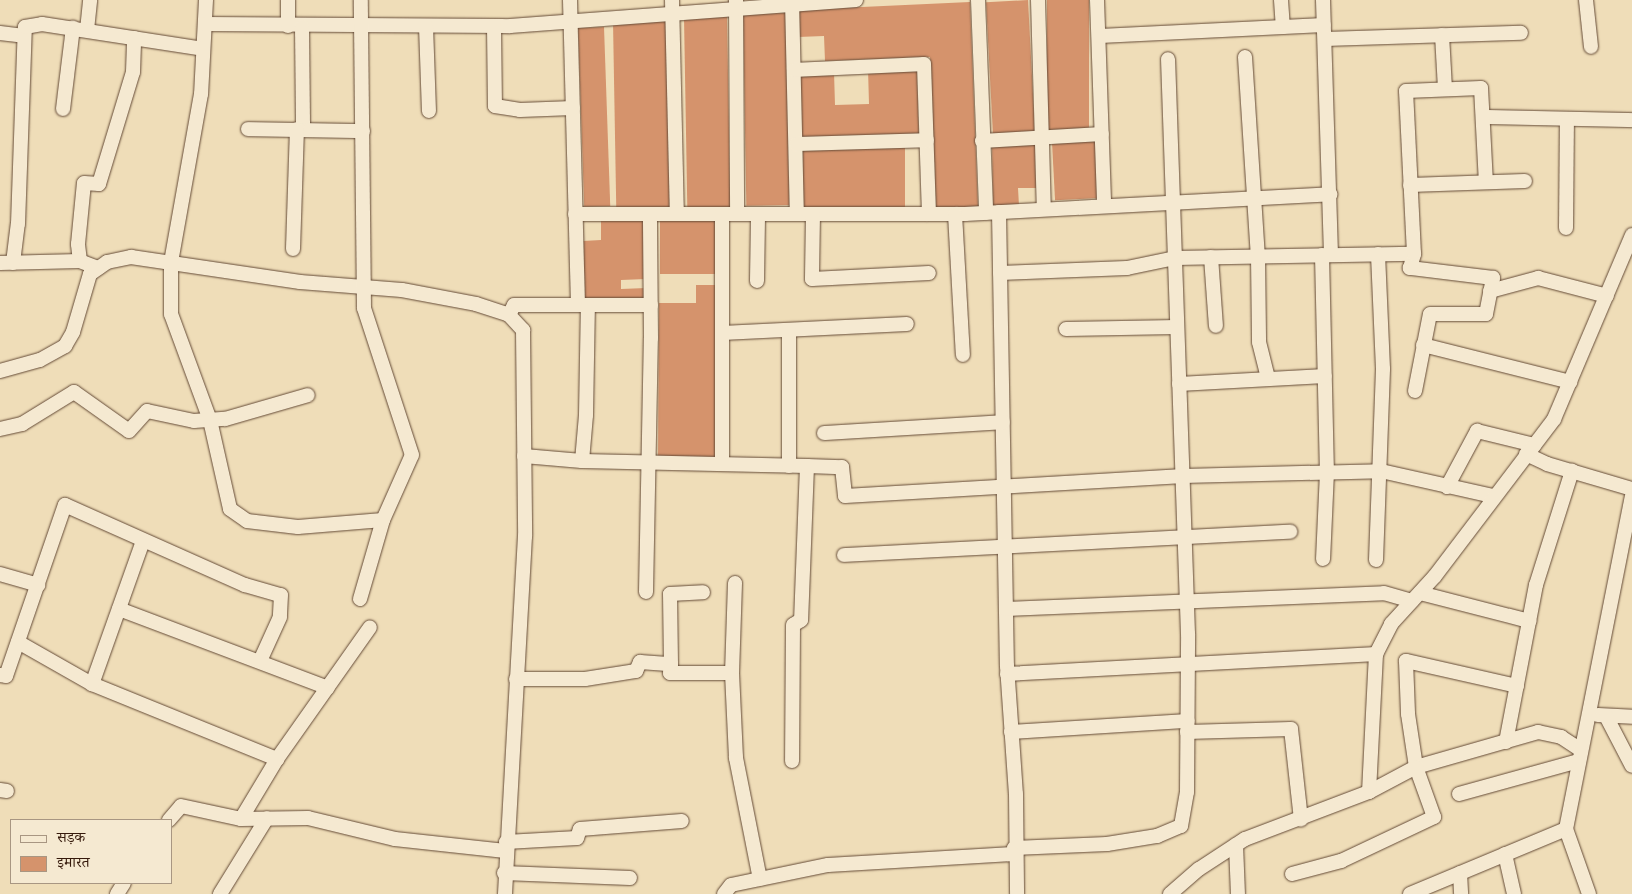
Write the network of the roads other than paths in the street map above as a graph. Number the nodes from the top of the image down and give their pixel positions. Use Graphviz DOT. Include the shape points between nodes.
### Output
graph roads {
  1 [pos="90,0"];
  2 [pos="206,0"];
  3 [pos="288,0"];
  4 [pos="361,0"];
  5 [pos="570,0"];
  6 [pos="856,0"];
  7 [pos="978,0"];
  8 [pos="1038,0"];
  9 [pos="1097,0"];
  10 [pos="1281,0"];
  11 [pos="1323,0"];
  12 [pos="1586,0"];
  13 [pos="792,2"];
  14 [pos="736,3"];
  15 [pos="672,6"];
  16 [pos="572,20"];
  17 [pos="205,24"];
  18 [pos="295,26"];
  19 [pos="426,26"];
  20 [pos="494,26"];
  21 [pos="361,27"];
  22 [pos="1283,27"];
  23 [pos="73,28"];
  24 [pos="87,30"];
  25 [pos="1325,32"];
  26 [pos="0,33"];
  27 [pos="1521,34"];
  28 [pos="1442,35"];
  29 [pos="24,36"];
  30 [pos="1100,36"];
  31 [pos="134,38"];
  32 [pos="1591,47"];
  33 [pos="203,49"];
  34 [pos="1245,57"];
  35 [pos="1168,59"];
  36 [pos="794,70"];
  37 [pos="1445,89"];
  38 [pos="573,108"];
  39 [pos="63,109"];
  40 [pos="428,111"];
  41 [pos="1483,117"];
  42 [pos="1567,119"];
  43 [pos="1632,120"];
  44 [pos="248,129"];
  45 [pos="300,130"];
  46 [pos="363,130"];
  47 [pos="1102,134"];
  48 [pos="1042,138"];
  49 [pos="927,140"];
  50 [pos="982,141"];
  51 [pos="796,144"];
  52 [pos="1525,181"];
  53 [pos="1486,182"];
  54 [pos="1410,185"];
  55 [pos="1330,194"];
  56 [pos="1253,198"];
  57 [pos="1173,201"];
  58 [pos="1104,205"];
  59 [pos="1044,209"];
  60 [pos="993,212"];
  61 [pos="575,214"];
  62 [pos="650,214"];
  63 [pos="677,214"];
  64 [pos="722,214"];
  65 [pos="737,214"];
  66 [pos="758,214"];
  67 [pos="797,214"];
  68 [pos="813,214"];
  69 [pos="929,214"];
  70 [pos="955,214"];
  71 [pos="1566,228"];
  72 [pos="1632,235"];
  73 [pos="1629,248"];
  74 [pos="294,249"];
  75 [pos="1378,254"];
  76 [pos="1414,254"];
  77 [pos="1327,255"];
  78 [pos="1258,256"];
  79 [pos="1211,257"];
  80 [pos="1175,258"];
  81 [pos="80,261"];
  82 [pos="171,262"];
  83 [pos="7,263"];
  84 [pos="98,268"];
  85 [pos="929,273"];
  86 [pos="1000,273"];
  87 [pos="757,281"];
  88 [pos="366,287"];
  89 [pos="1490,291"];
  90 [pos="1607,296"];
  91 [pos="583,305"];
  92 [pos="651,305"];
  93 [pos="509,315"];
  94 [pos="907,324"];
  95 [pos="1216,326"];
  96 [pos="1177,328"];
  97 [pos="1066,329"];
  98 [pos="789,330"];
  99 [pos="722,333"];
  100 [pos="1424,345"];
  101 [pos="963,355"];
  102 [pos="0,371"];
  103 [pos="1325,376"];
  104 [pos="1268,379"];
  105 [pos="1570,382"];
  106 [pos="1179,384"];
  107 [pos="1415,392"];
  108 [pos="308,395"];
  109 [pos="210,420"];
  110 [pos="1003,422"];
  111 [pos="0,429"];
  112 [pos="824,433"];
  113 [pos="1530,450"];
  114 [pos="524,456"];
  115 [pos="582,461"];
  116 [pos="649,462"];
  117 [pos="722,464"];
  118 [pos="788,466"];
  119 [pos="807,466"];
  120 [pos="1381,471"];
  121 [pos="1572,471"];
  122 [pos="1327,472"];
  123 [pos="1182,476"];
  124 [pos="1004,486"];
  125 [pos="1447,487"];
  126 [pos="1632,489"];
  127 [pos="1494,496"];
  128 [pos="1632,496"];
  129 [pos="383,520"];
  130 [pos="1290,532"];
  131 [pos="1185,540"];
  132 [pos="143,541"];
  133 [pos="1005,547"];
  134 [pos="844,555"];
  135 [pos="1323,559"];
  136 [pos="1376,560"];
  137 [pos="0,574"];
  138 [pos="735,583"];
  139 [pos="38,585"];
  140 [pos="646,592"];
  141 [pos="703,592"];
  142 [pos="1416,597"];
  143 [pos="360,599"];
  144 [pos="1187,600"];
  145 [pos="119,609"];
  146 [pos="1006,609"];
  147 [pos="1529,622"];
  148 [pos="370,627"];
  149 [pos="18,642"];
  150 [pos="1376,654"];
  151 [pos="260,662"];
  152 [pos="1188,663"];
  153 [pos="670,664"];
  154 [pos="732,673"];
  155 [pos="1007,674"];
  156 [pos="0,675"];
  157 [pos="516,679"];
  158 [pos="92,684"];
  159 [pos="1517,686"];
  160 [pos="328,688"];
  161 [pos="1588,715"];
  162 [pos="1606,716"];
  163 [pos="1632,717"];
  164 [pos="1188,727"];
  165 [pos="1011,732"];
  166 [pos="1506,742"];
  167 [pos="1580,756"];
  168 [pos="278,759"];
  169 [pos="792,761"];
  170 [pos="1632,766"];
  171 [pos="1416,767"];
  172 [pos="1369,792"];
  173 [pos="1459,794"];
  174 [pos="267,818"];
  175 [pos="1301,818"];
  176 [pos="170,819"];
  177 [pos="241,819"];
  178 [pos="682,821"];
  179 [pos="1566,829"];
  180 [pos="1236,845"];
  181 [pos="506,846"];
  182 [pos="1014,851"];
  183 [pos="1505,854"];
  184 [pos="504,872"];
  185 [pos="1460,873"];
  186 [pos="1292,874"];
  187 [pos="630,878"];
  188 [pos="760,879"];
  189 [pos="1413,893"];
  190 [pos="220,894"];
  191 [pos="505,894"];
  192 [pos="724,894"];
  193 [pos="1017,894"];
  194 [pos="1170,894"];
  195 [pos="1238,894"];
  196 [pos="1461,894"];
  197 [pos="1514,894"];
  198 [pos="1589,894"];
  1 -- 24 [label="street"];
  2 -- 17 [label="street"];
  3 -- 18 [label="street"];
  4 -- 21 [label="street"];
  5 -- 16 [label="street"];
  6 -- 13 [label="street"];
  7 -- 50 [label="street"];
  8 -- 48 [label="street"];
  9 -- 30 [label="street"];
  10 -- 22 [label="street"];
  11 -- 25 [label="street"];
  12 -- 32 [label="street"];
  13 -- 14 [label="street"];
  13 -- 36 [label="street"];
  14 -- 15 [label="street"];
  14 -- 65 [label="street"];
  15 -- 16 [label="street"];
  15 -- 63 [label="street"];
  16 -- 20 [label="street"];
  16 -- 38 [label="street"];
  17 -- 18 [label="street"];
  17 -- 33 [label="street"];
  18 -- 21 [label="street"];
  18 -- 45 [label="street"];
  19 -- 20 [label="street"];
  19 -- 21 [label="street"];
  19 -- 40 [label="street"];
  20 -- 38 [label="street" via="495,106 520,110"];
  21 -- 46 [label="street"];
  22 -- 25 [label="street"];
  22 -- 30 [label="street"];
  23 -- 24 [label="street"];
  23 -- 29 [label="street" via="42,24 25,27"];
  23 -- 39 [label="street"];
  24 -- 31 [label="street"];
  25 -- 28 [label="street"];
  25 -- 55 [label="street"];
  26 -- 29 [label="street"];
  27 -- 28 [label="street"];
  28 -- 37 [label="street"];
  29 -- 83 [label="street" via="18,224"];
  30 -- 47 [label="street"];
  31 -- 33 [label="street"];
  31 -- 81 [label="street" via="133,72 99,184 84,183 78,244"];
  33 -- 82 [label="street" via="201,94"];
  34 -- 56 [label="street"];
  35 -- 57 [label="street"];
  36 -- 49 [label="street" via="924,64"];
  36 -- 51 [label="street"];
  37 -- 41 [label="street" via="1481,88"];
  37 -- 54 [label="street" via="1406,91"];
  38 -- 61 [label="street"];
  41 -- 42 [label="street"];
  41 -- 53 [label="street"];
  42 -- 43 [label="street"];
  42 -- 71 [label="street"];
  44 -- 45 [label="street"];
  45 -- 46 [label="street"];
  45 -- 74 [label="street"];
  46 -- 88 [label="street"];
  47 -- 48 [label="street"];
  47 -- 58 [label="street"];
  48 -- 50 [label="street"];
  48 -- 59 [label="street"];
  49 -- 51 [label="street"];
  49 -- 69 [label="street"];
  50 -- 60 [label="street"];
  51 -- 67 [label="street"];
  52 -- 53 [label="street"];
  53 -- 54 [label="street"];
  54 -- 76 [label="street"];
  55 -- 56 [label="street"];
  55 -- 77 [label="street"];
  56 -- 57 [label="street"];
  56 -- 78 [label="street"];
  57 -- 58 [label="street"];
  57 -- 80 [label="street"];
  58 -- 59 [label="street"];
  59 -- 60 [label="street"];
  60 -- 70 [label="street"];
  60 -- 86 [label="street"];
  61 -- 62 [label="street"];
  61 -- 91 [label="street"];
  62 -- 63 [label="street"];
  62 -- 92 [label="street"];
  63 -- 64 [label="street"];
  64 -- 65 [label="street"];
  64 -- 99 [label="street"];
  65 -- 66 [label="street"];
  66 -- 67 [label="street"];
  66 -- 87 [label="street"];
  67 -- 68 [label="street"];
  68 -- 69 [label="street"];
  68 -- 85 [label="street" via="812,279"];
  69 -- 70 [label="street"];
  70 -- 101 [label="street"];
  72 -- 73 [label="street"];
  73 -- 90 [label="street"];
  75 -- 76 [label="street"];
  75 -- 77 [label="street"];
  75 -- 120 [label="street" via="1383,368"];
  76 -- 89 [label="street" via="1410,268 1493,278"];
  77 -- 78 [label="street"];
  77 -- 103 [label="street"];
  78 -- 79 [label="street"];
  78 -- 104 [label="street" via="1259,342"];
  79 -- 80 [label="street"];
  79 -- 95 [label="street"];
  80 -- 86 [label="street" via="1127,268"];
  80 -- 96 [label="street"];
  81 -- 83 [label="street"];
  81 -- 84 [label="street"];
  82 -- 84 [label="street" via="131,257 107,262"];
  82 -- 88 [label="street" via="300,282"];
  82 -- 109 [label="street" via="170,314"];
  84 -- 102 [label="street" via="90,274 73,332 65,346 40,360"];
  86 -- 110 [label="street"];
  88 -- 93 [label="street" via="402,290 476,304"];
  88 -- 129 [label="street" via="364,308 412,456"];
  89 -- 90 [label="street" via="1538,278"];
  89 -- 100 [label="street" via="1486,314 1430,314"];
  90 -- 105 [label="street"];
  91 -- 92 [label="street"];
  91 -- 93 [label="street" via="514,305"];
  91 -- 115 [label="street" via="586,415"];
  92 -- 116 [label="street"];
  93 -- 114 [label="street" via="523,330"];
  94 -- 98 [label="street"];
  96 -- 97 [label="street"];
  96 -- 106 [label="street"];
  98 -- 99 [label="street"];
  98 -- 118 [label="street"];
  99 -- 117 [label="street"];
  100 -- 105 [label="street"];
  100 -- 107 [label="street"];
  103 -- 104 [label="street"];
  103 -- 122 [label="street"];
  104 -- 106 [label="street"];
  105 -- 113 [label="street" via="1554,419"];
  106 -- 123 [label="street"];
  108 -- 109 [label="street"];
  109 -- 111 [label="street" via="194,422 147,411 129,431 74,392 22,424"];
  109 -- 129 [label="street" via="230,509 247,521 298,527"];
  110 -- 112 [label="street"];
  110 -- 124 [label="street"];
  113 -- 121 [label="street"];
  113 -- 125 [label="street" via="1477,431"];
  113 -- 127 [label="street"];
  114 -- 115 [label="street"];
  114 -- 157 [label="street" via="525,536"];
  115 -- 116 [label="street"];
  116 -- 117 [label="street"];
  116 -- 140 [label="street"];
  117 -- 118 [label="street"];
  118 -- 119 [label="street"];
  119 -- 124 [label="street" via="842,468 845,496"];
  119 -- 169 [label="street" via="801,620 793,624"];
  120 -- 122 [label="street"];
  120 -- 125 [label="street"];
  120 -- 136 [label="street"];
  121 -- 126 [label="street"];
  121 -- 147 [label="street" via="1536,585"];
  122 -- 123 [label="street"];
  122 -- 135 [label="street"];
  123 -- 124 [label="street"];
  123 -- 131 [label="street"];
  124 -- 133 [label="street"];
  125 -- 127 [label="street"];
  127 -- 142 [label="street"];
  128 -- 161 [label="street"];
  129 -- 143 [label="street"];
  130 -- 131 [label="street"];
  131 -- 133 [label="street"];
  131 -- 144 [label="street"];
  132 -- 139 [label="street" via="65,504"];
  132 -- 145 [label="street"];
  132 -- 151 [label="street" via="245,585 281,595 280,617"];
  133 -- 134 [label="street"];
  133 -- 146 [label="street"];
  137 -- 139 [label="street"];
  138 -- 154 [label="street"];
  139 -- 149 [label="street"];
  141 -- 153 [label="street" via="670,594"];
  142 -- 144 [label="street" via="1384,593"];
  142 -- 147 [label="street"];
  142 -- 150 [label="street" via="1392,624"];
  144 -- 146 [label="street"];
  144 -- 152 [label="street"];
  145 -- 151 [label="street"];
  145 -- 158 [label="street"];
  146 -- 155 [label="street"];
  147 -- 159 [label="street"];
  148 -- 160 [label="street"];
  149 -- 156 [label="street" via="6,676"];
  149 -- 158 [label="street"];
  150 -- 152 [label="street"];
  150 -- 172 [label="street"];
  151 -- 160 [label="street"];
  152 -- 155 [label="street"];
  152 -- 164 [label="street"];
  153 -- 154 [label="street" via="670,673"];
  153 -- 157 [label="street" via="640,662 636,671 585,679"];
  154 -- 188 [label="street" via="736,758"];
  155 -- 165 [label="street"];
  157 -- 181 [label="street"];
  158 -- 168 [label="street"];
  159 -- 166 [label="street"];
  159 -- 171 [label="street" via="1406,661 1408,714"];
  160 -- 168 [label="street"];
  161 -- 162 [label="street"];
  161 -- 167 [label="street"];
  162 -- 163 [label="street"];
  162 -- 170 [label="street"];
  164 -- 165 [label="street"];
  164 -- 175 [label="street" via="1291,729"];
  164 -- 182 [label="street" via="1187,792 1181,826 1157,836 1107,844"];
  165 -- 182 [label="street" via="1016,794"];
  166 -- 167 [label="street" via="1538,732 1561,737"];
  166 -- 171 [label="street"];
  167 -- 173 [label="street"];
  167 -- 179 [label="street"];
  168 -- 177 [label="street"];
  171 -- 172 [label="street"];
  171 -- 186 [label="street" via="1434,817 1341,861"];
  172 -- 175 [label="street"];
  174 -- 177 [label="street"];
  174 -- 181 [label="street" via="308,818 395,839"];
  174 -- 190 [label="street"];
  175 -- 180 [label="street"];
  176 -- 177 [label="street" via="181,806"];
  178 -- 181 [label="street" via="580,829 577,838"];
  179 -- 183 [label="street"];
  179 -- 198 [label="street"];
  180 -- 194 [label="street" via="1199,869"];
  180 -- 195 [label="street"];
  181 -- 184 [label="street"];
  182 -- 188 [label="street" via="828,865"];
  182 -- 193 [label="street"];
  183 -- 185 [label="street"];
  183 -- 197 [label="street"];
  184 -- 187 [label="street"];
  184 -- 191 [label="street"];
  185 -- 189 [label="street"];
  185 -- 196 [label="street"];
  188 -- 192 [label="street" via="732,885"];
}
